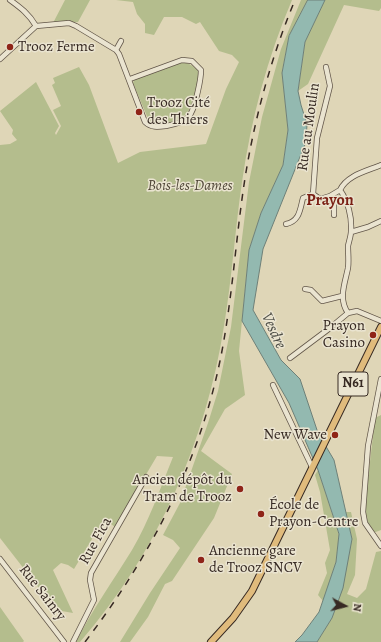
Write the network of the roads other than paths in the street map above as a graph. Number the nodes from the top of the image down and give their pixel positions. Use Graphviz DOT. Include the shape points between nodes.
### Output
graph roads {
  1 [pos="10,0"];
  2 [pos="36,26"];
  3 [pos="121,41"];
  4 [pos="116,50"];
  5 [pos="0,59"];
  6 [pos="326,67"];
  7 [pos="130,79"];
  8 [pos="381,165"];
  9 [pos="340,190"];
  10 [pos="313,194"];
  11 [pos="330,196"];
  12 [pos="334,215"];
  13 [pos="381,221"];
  14 [pos="286,224"];
  15 [pos="351,230"];
  16 [pos="305,289"];
  17 [pos="342,296"];
  18 [pos="348,312"];
  19 [pos="381,321"];
  20 [pos="381,327"];
  21 [pos="290,358"];
  22 [pos="381,379"];
  23 [pos="273,385"];
  24 [pos="313,465"];
  25 [pos="146,477"];
  26 [pos="381,546"];
  27 [pos="0,559"];
  28 [pos="64,642"];
  29 [pos="73,642"];
  30 [pos="211,642"];
  1 -- 2 [label="street" via="26,12"];
  2 -- 4 [label="street" via="69,23"];
  2 -- 5 [label="street"];
  3 -- 4 [label="street"];
  4 -- 7 [label="street"];
  6 -- 10 [label="street, Rue au Moulin" via="330,86 317,138"];
  7 -- 7 [label="street" via="145,122 149,126 179,124 190,117 201,79 200,70 192,62 182,60"];
  8 -- 9 [label="street" via="349,179"];
  9 -- 11 [label="street"];
  9 -- 15 [label="street" via="346,198"];
  10 -- 11 [label="street" via="320,199"];
  10 -- 14 [label="street, Rue au Moulin" via="303,198 297,219"];
  11 -- 12 [label="street" via="334,204"];
  13 -- 15 [label="street" via="368,228"];
  15 -- 17 [label="street"];
  16 -- 17 [label="street" via="311,290 322,301"];
  17 -- 18 [label="street"];
  18 -- 19 [label="street" via="357,311"];
  18 -- 21 [label="street"];
  20 -- 24 [label="main road, N61"];
  22 -- 26 [label="street" via="368,446 363,512 365,523"];
  23 -- 24 [label="street"];
  24 -- 30 [label="main road, N61" via="252,590 234,618"];
  25 -- 29 [label="street, Rue Fica" via="91,574 93,606"];
  27 -- 28 [label="street, Rue Sainry"];
}
